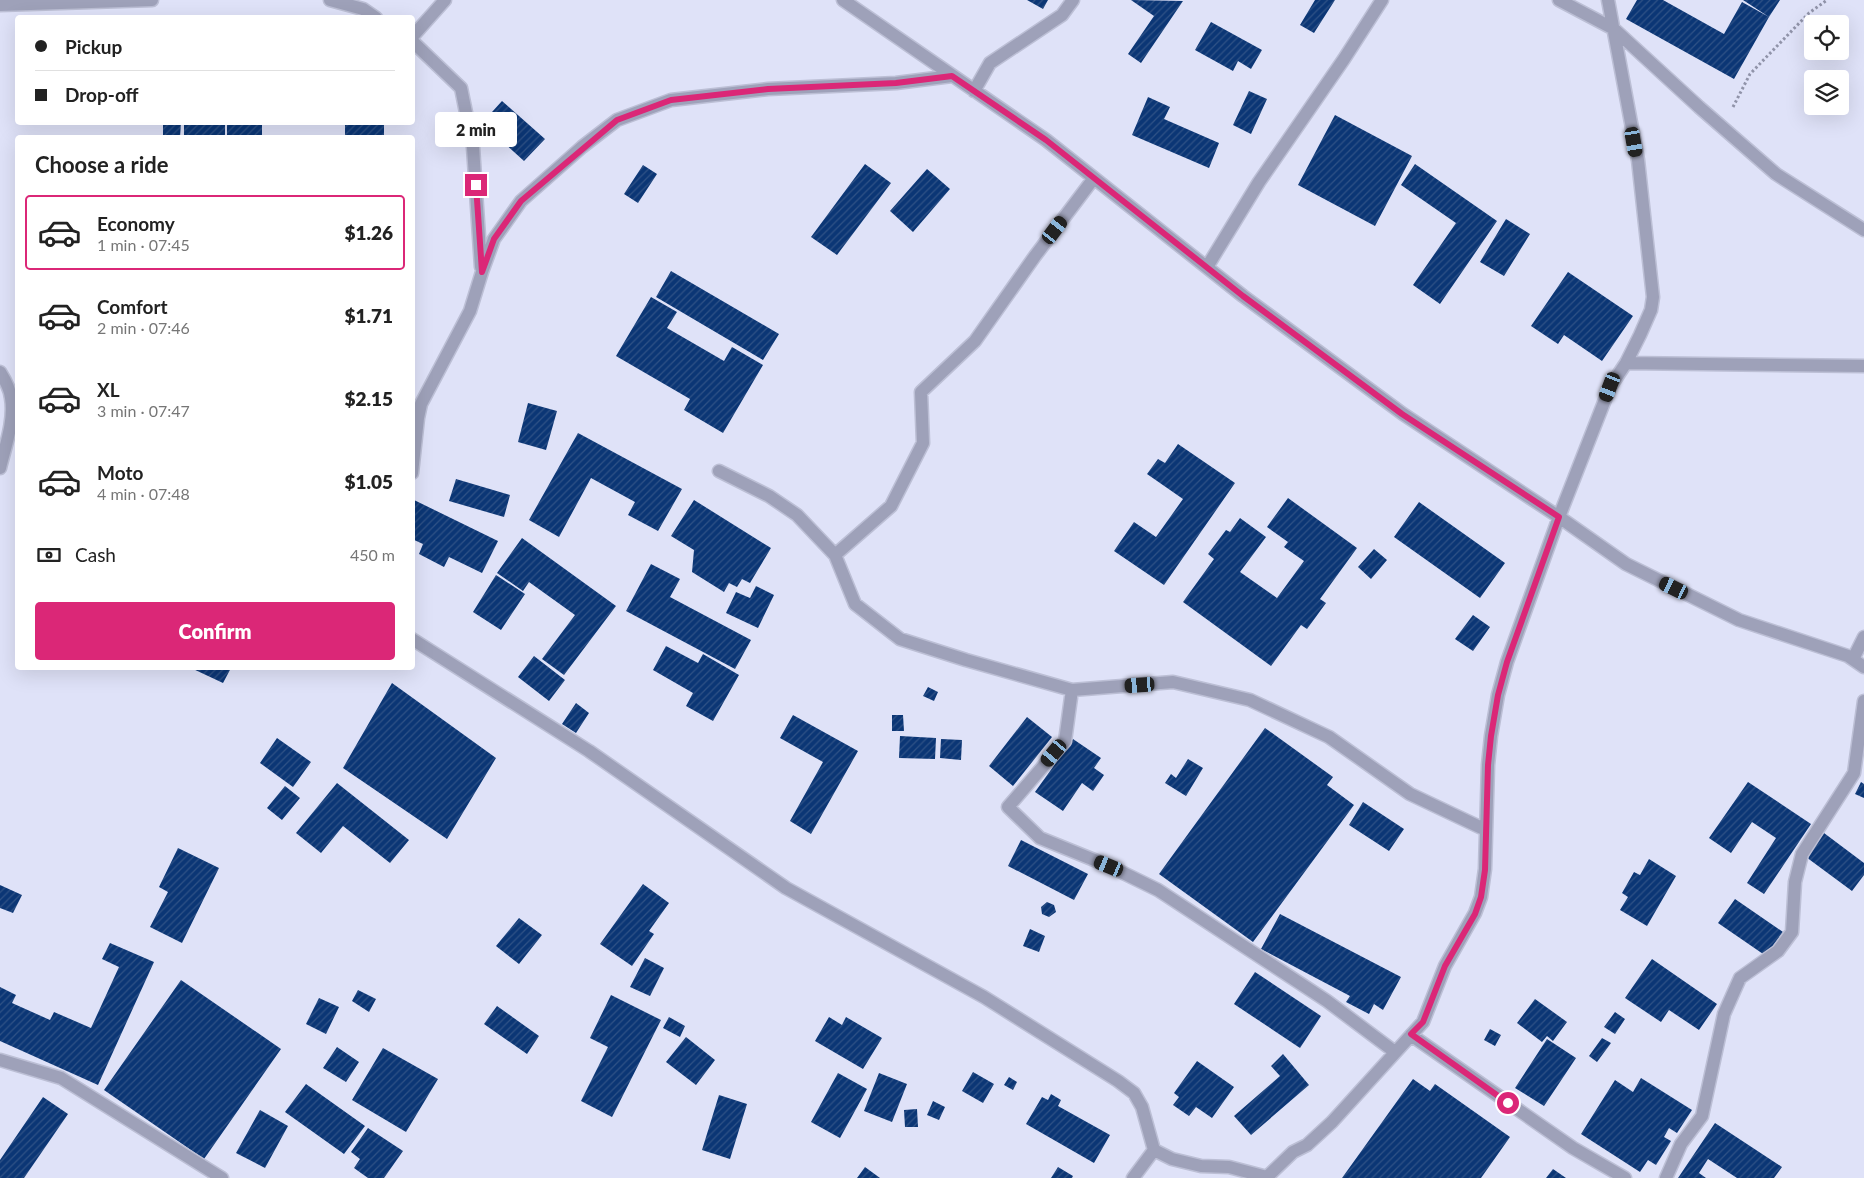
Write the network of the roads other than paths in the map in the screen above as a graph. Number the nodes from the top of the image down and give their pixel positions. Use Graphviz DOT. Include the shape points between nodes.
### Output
graph roads {
  1 [pos="152,0"];
  2 [pos="330,0"];
  3 [pos="445,0"];
  4 [pos="843,0"];
  5 [pos="1073,0"];
  6 [pos="1382,0"];
  7 [pos="1559,0"];
  8 [pos="1608,0"];
  9 [pos="0,4"];
  10 [pos="371,15"];
  11 [pos="1614,29"];
  12 [pos="415,33"];
  13 [pos="415,44"];
  14 [pos="952,76"];
  15 [pos="974,91"];
  16 [pos="1094,178"];
  17 [pos="1864,230"];
  18 [pos="1207,267"];
  19 [pos="482,272"];
  20 [pos="1626,363"];
  21 [pos="1864,366"];
  22 [pos="0,372"];
  23 [pos="14,399"];
  24 [pos="415,446"];
  25 [pos="0,468"];
  26 [pos="719,471"];
  27 [pos="1559,517"];
  28 [pos="835,555"];
  29 [pos="1864,637"];
  30 [pos="415,641"];
  31 [pos="1859,663"];
  32 [pos="1072,690"];
  33 [pos="1864,702"];
  34 [pos="1486,830"];
  35 [pos="1411,1034"];
  36 [pos="1395,1052"];
  37 [pos="0,1060"];
  38 [pos="1154,1150"];
  39 [pos="222,1178"];
  40 [pos="1133,1178"];
  41 [pos="1624,1178"];
  42 [pos="1666,1178"];
  1 -- 9 [label="street"];
  2 -- 10 [label="street"];
  3 -- 12 [label="street"];
  4 -- 14 [label="street"];
  5 -- 15 [label="street" via="1062,15 990,63"];
  6 -- 18 [label="street" via="1259,182"];
  7 -- 11 [label="street"];
  8 -- 11 [label="street"];
  11 -- 17 [label="street" via="1776,174"];
  11 -- 20 [label="street" via="1638,160 1653,285 1651,310"];
  13 -- 19 [label="street" via="461,88 473,148"];
  14 -- 15 [label="street"];
  14 -- 19 [label="street" via="896,83 768,89 671,100 617,120 521,201 494,239"];
  15 -- 16 [label="street" via="1046,140"];
  16 -- 18 [label="street"];
  16 -- 28 [label="street" via="975,341 921,392 923,443 891,506"];
  18 -- 27 [label="street" via="1402,414"];
  19 -- 24 [label="street" via="470,311 421,404"];
  20 -- 21 [label="street"];
  20 -- 27 [label="street" via="1610,387"];
  22 -- 23 [label="street"];
  23 -- 25 [label="street"];
  26 -- 28 [label="street" via="769,496 797,515"];
  27 -- 31 [label="street" via="1626,564 1739,620 1848,656"];
  27 -- 34 [label="street" via="1498,695 1491,736"];
  28 -- 32 [label="street" via="855,604 900,639"];
  29 -- 31 [label="street"];
  30 -- 38 [label="street" via="589,752 786,888 984,997 1118,1080 1134,1093 1142,1107"];
  32 -- 34 [label="street" via="1173,682 1250,700 1329,737 1410,794"];
  32 -- 36 [label="street" via="1065,741 1008,807 1040,838 1158,890 1328,1001"];
  33 -- 42 [label="street" via="1854,773 1802,854 1795,882 1792,932 1778,951 1740,978 1724,1014 1702,1116 1680,1144"];
  34 -- 35 [label="street" via="1485,870 1475,914 1445,966 1423,1022"];
  35 -- 36 [label="street"];
  35 -- 41 [label="street" via="1573,1148"];
  36 -- 38 [label="street" via="1332,1122 1267,1177 1229,1167 1201,1166 1172,1159"];
  37 -- 39 [label="street" via="61,1078"];
  38 -- 40 [label="street"];
}
